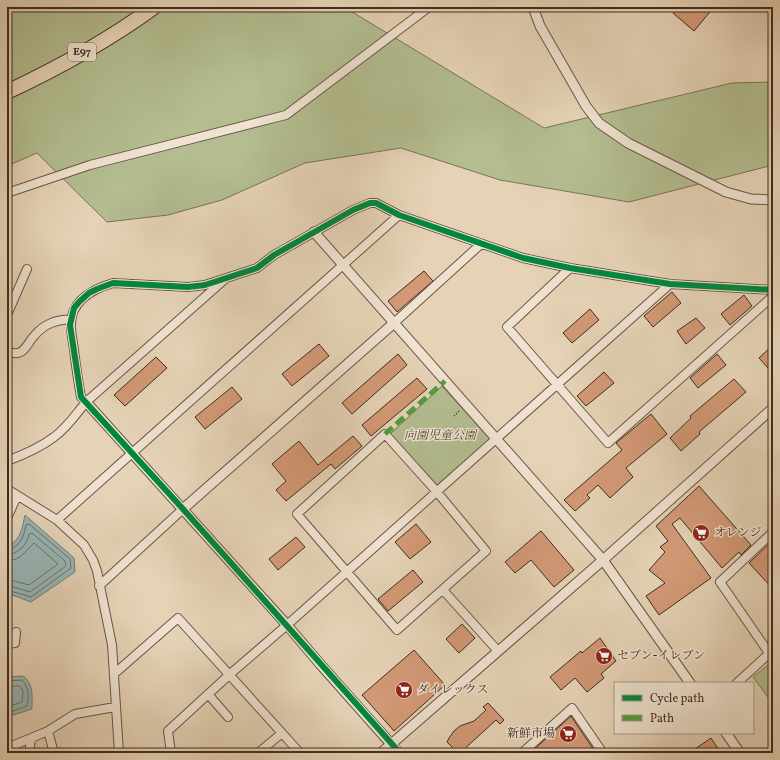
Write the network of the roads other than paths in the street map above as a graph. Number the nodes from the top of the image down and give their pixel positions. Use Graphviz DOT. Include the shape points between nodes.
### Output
graph roads {
  1 [pos="154,7"];
  2 [pos="430,7"];
  3 [pos="533,7"];
  4 [pos="7,92"];
  5 [pos="7,193"];
  6 [pos="773,200"];
  7 [pos="398,215"];
  8 [pos="314,232"];
  9 [pos="481,244"];
  10 [pos="343,265"];
  11 [pos="570,268"];
  12 [pos="27,269"];
  13 [pos="227,277"];
  14 [pos="670,284"];
  15 [pos="772,294"];
  16 [pos="7,315"];
  17 [pos="71,320"];
  18 [pos="394,322"];
  19 [pos="7,351"];
  20 [pos="557,384"];
  21 [pos="86,402"];
  22 [pos="773,408"];
  23 [pos="497,439"];
  24 [pos="132,453"];
  25 [pos="7,461"];
  26 [pos="7,489"];
  27 [pos="437,492"];
  28 [pos="17,496"];
  29 [pos="183,509"];
  30 [pos="7,518"];
  31 [pos="57,520"];
  32 [pos="773,532"];
  33 [pos="603,560"];
  34 [pos="348,572"];
  35 [pos="99,586"];
  36 [pos="443,590"];
  37 [pos="287,625"];
  38 [pos="16,632"];
  39 [pos="7,644"];
  40 [pos="498,651"];
  41 [pos="771,652"];
  42 [pos="114,674"];
  43 [pos="229,675"];
  44 [pos="689,682"];
  45 [pos="738,682"];
  46 [pos="208,694"];
  47 [pos="115,707"];
  48 [pos="228,717"];
  49 [pos="48,732"];
  50 [pos="282,732"];
  51 [pos="727,734"];
  52 [pos="31,739"];
  53 [pos="391,744"];
  54 [pos="7,748"];
  55 [pos="29,753"];
  56 [pos="54,753"];
  57 [pos="119,753"];
  58 [pos="170,753"];
  59 [pos="258,753"];
  60 [pos="300,753"];
  61 [pos="381,753"];
  62 [pos="400,753"];
  63 [pos="522,753"];
  64 [pos="603,753"];
  65 [pos="740,753"];
  1 -- 4 [label="highway, E97" via="93,46"];
  2 -- 5 [label="street" via="286,115 90,165"];
  3 -- 6 [label="street" via="540,26 586,106 599,123 628,143 726,192 751,199"];
  7 -- 8 [label="street" via="376,202 370,203"];
  7 -- 9 [label="street"];
  7 -- 10 [label="street"];
  8 -- 10 [label="street"];
  8 -- 13 [label="street" via="274,255 258,268"];
  9 -- 11 [label="street" via="524,258"];
  9 -- 18 [label="street"];
  10 -- 18 [label="street"];
  10 -- 24 [label="street"];
  11 -- 14 [label="street"];
  11 -- 20 [label="street" via="507,326"];
  12 -- 16 [label="street"];
  13 -- 17 [label="street" via="188,287 113,283 84,297 74,308"];
  13 -- 21 [label="street"];
  14 -- 15 [label="street"];
  14 -- 20 [label="street"];
  15 -- 20 [label="street" via="608,443"];
  17 -- 19 [label="street" via="50,323 34,335 28,346 19,353"];
  17 -- 21 [label="street" via="81,397"];
  18 -- 23 [label="street"];
  18 -- 29 [label="street"];
  20 -- 23 [label="street"];
  21 -- 24 [label="street"];
  21 -- 25 [label="street" via="54,437"];
  22 -- 33 [label="street"];
  23 -- 27 [label="street"];
  23 -- 33 [label="street"];
  24 -- 29 [label="street"];
  24 -- 31 [label="street"];
  26 -- 28 [label="street"];
  27 -- 34 [label="street"];
  27 -- 34 [label="street" via="385,434 320,492 297,514"];
  27 -- 36 [label="street" via="486,551"];
  28 -- 30 [label="street"];
  28 -- 31 [label="street"];
  29 -- 35 [label="street"];
  29 -- 37 [label="street"];
  31 -- 35 [label="street" via="84,545 95,566"];
  32 -- 41 [label="street" via="720,582"];
  33 -- 40 [label="street"];
  33 -- 44 [label="street"];
  34 -- 36 [label="street" via="397,630"];
  34 -- 37 [label="street"];
  35 -- 42 [label="street" via="112,645"];
  36 -- 40 [label="street"];
  37 -- 43 [label="street"];
  37 -- 53 [label="street"];
  38 -- 39 [label="street" via="15,643"];
  40 -- 53 [label="street"];
  41 -- 45 [label="street"];
  42 -- 43 [label="street" via="178,618"];
  42 -- 47 [label="street"];
  43 -- 46 [label="street"];
  43 -- 50 [label="street"];
  46 -- 48 [label="street"];
  46 -- 58 [label="street" via="168,731"];
  47 -- 49 [label="street" via="75,714"];
  47 -- 57 [label="street"];
  49 -- 52 [label="street"];
  49 -- 56 [label="street"];
  50 -- 59 [label="street"];
  50 -- 60 [label="street"];
  51 -- 65 [label="street"];
  52 -- 54 [label="street"];
  52 -- 55 [label="street"];
  53 -- 61 [label="street"];
  53 -- 62 [label="street"];
  63 -- 64 [label="street" via="572,708"];
}
